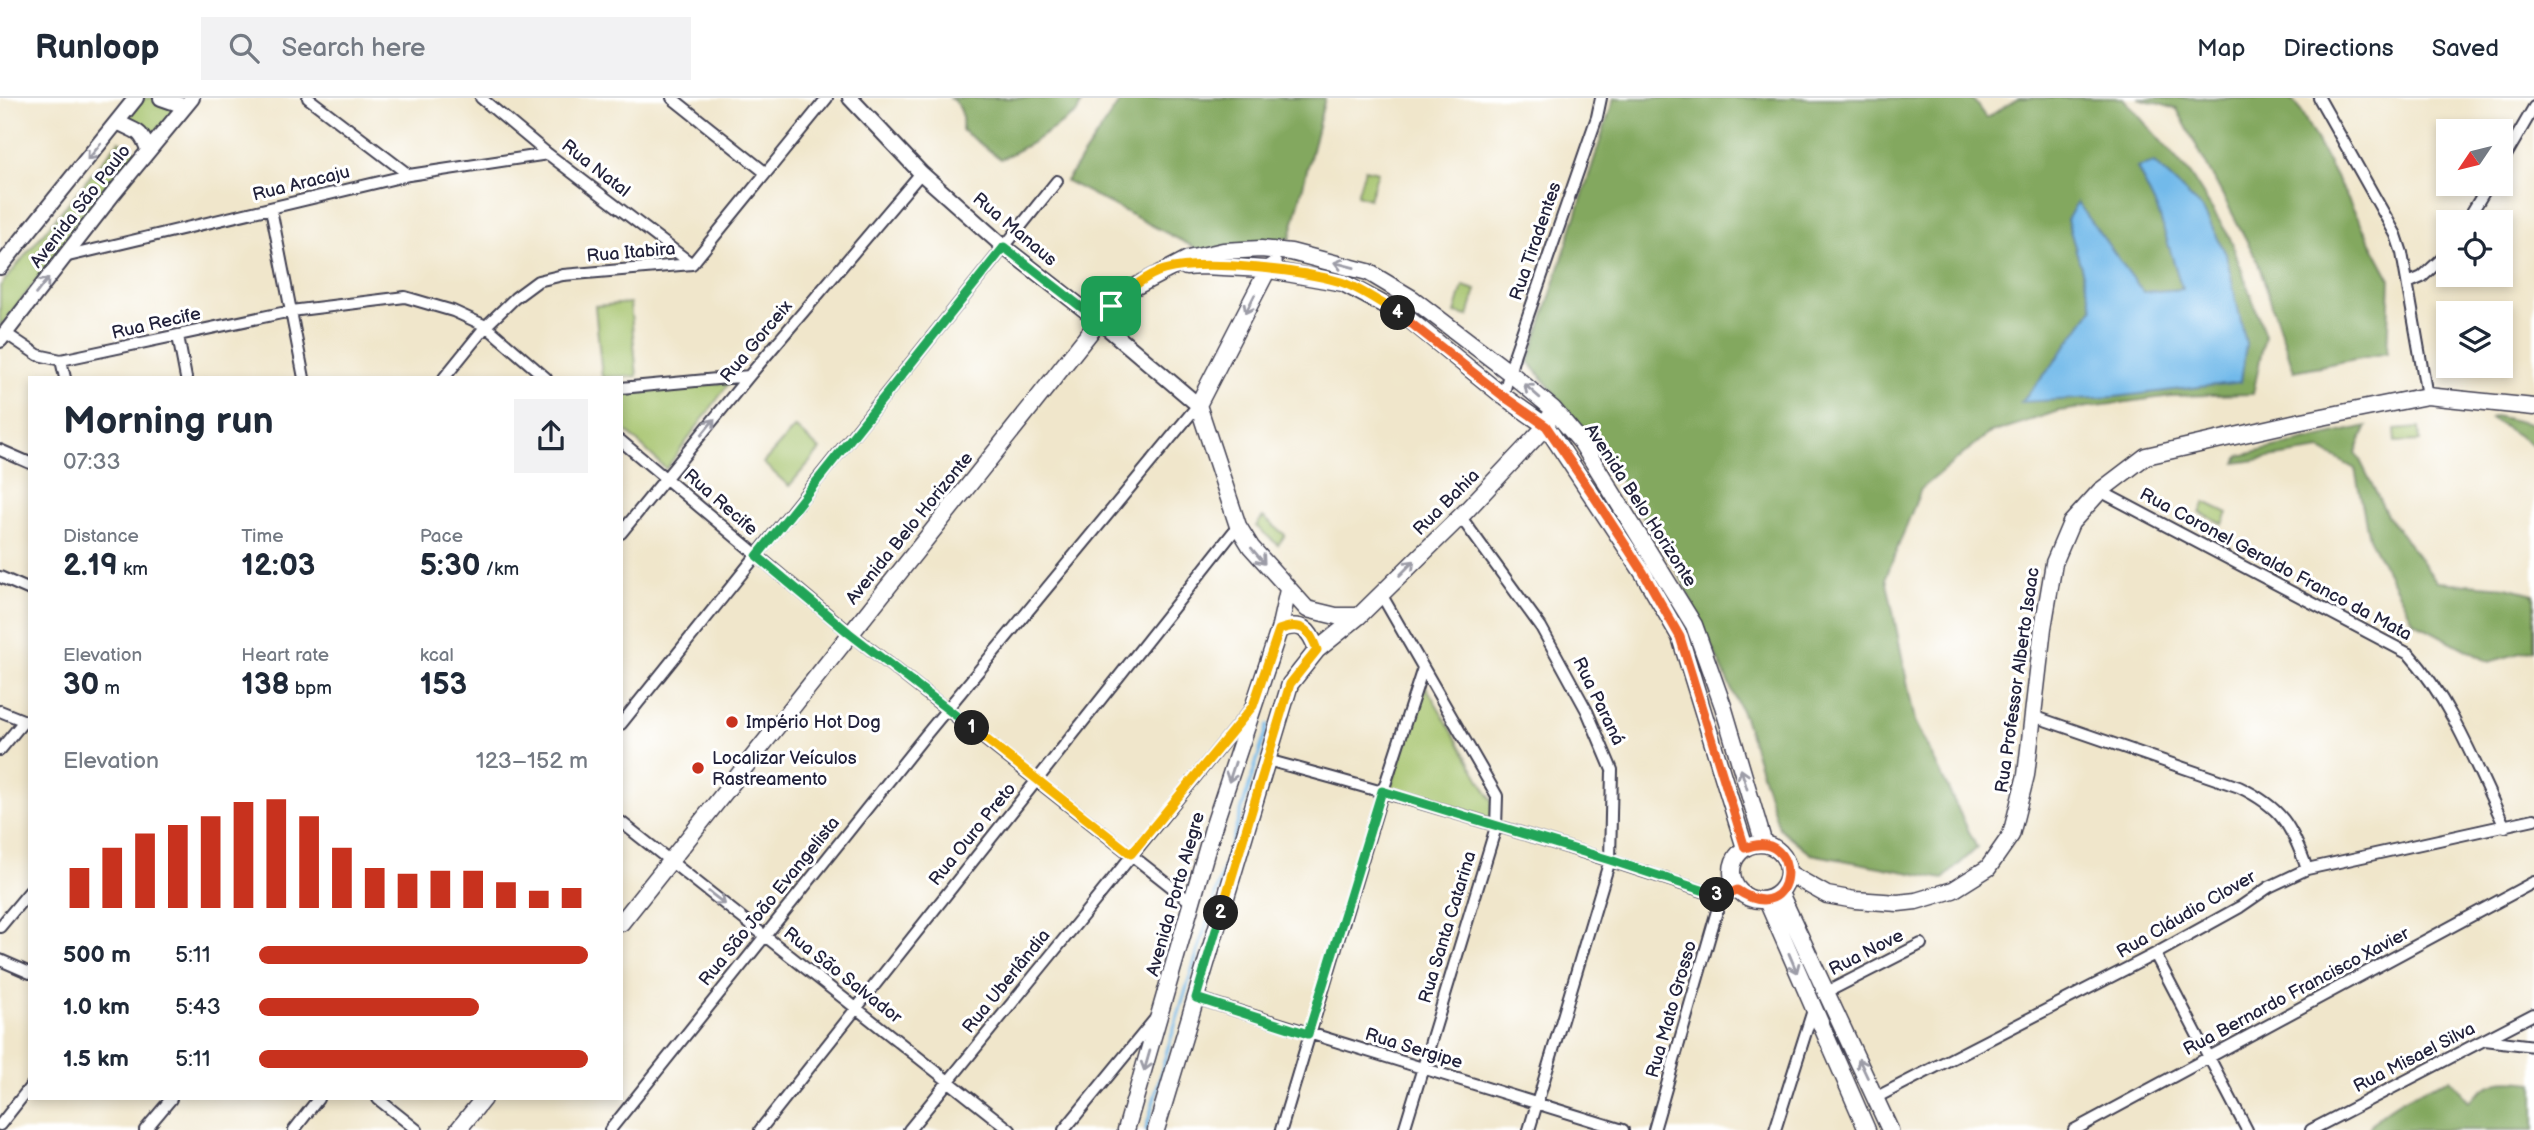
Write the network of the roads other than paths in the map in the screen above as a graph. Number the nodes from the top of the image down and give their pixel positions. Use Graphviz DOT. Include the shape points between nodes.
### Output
graph roads {
  1 [pos="136,98"];
  2 [pos="161,98"];
  3 [pos="308,98"];
  4 [pos="481,98"];
  5 [pos="672,98"];
  6 [pos="827,98"];
  7 [pos="850,98"];
  8 [pos="1601,98"];
  9 [pos="2319,98"];
  10 [pos="188,102"];
  11 [pos="2534,107"];
  12 [pos="118,122"];
  13 [pos="2513,143"];
  14 [pos="148,149"];
  15 [pos="548,154"];
  16 [pos="766,173"];
  17 [pos="921,173"];
  18 [pos="409,175"];
  19 [pos="1057,181"];
  20 [pos="271,209"];
  21 [pos="1004,247"];
  22 [pos="1291,252"];
  23 [pos="64,257"];
  24 [pos="692,264"];
  25 [pos="2436,264"];
  26 [pos="0,267"];
  27 [pos="1268,269"];
  28 [pos="1163,270"];
  29 [pos="2407,283"];
  30 [pos="292,311"];
  31 [pos="1099,321"];
  32 [pos="486,326"];
  33 [pos="3,336"];
  34 [pos="178,336"];
  35 [pos="61,360"];
  36 [pos="1510,373"];
  37 [pos="65,376"];
  38 [pos="186,376"];
  39 [pos="304,376"];
  40 [pos="446,376"];
  41 [pos="544,376"];
  42 [pos="749,376"];
  43 [pos="623,388"];
  44 [pos="1503,396"];
  45 [pos="2427,396"];
  46 [pos="1198,405"];
  47 [pos="2534,407"];
  48 [pos="1553,409"];
  49 [pos="1546,426"];
  50 [pos="623,442"];
  51 [pos="0,450"];
  52 [pos="28,462"];
  53 [pos="667,478"];
  54 [pos="2100,491"];
  55 [pos="1460,516"];
  56 [pos="1238,526"];
  57 [pos="623,531"];
  58 [pos="757,556"];
  59 [pos="0,577"];
  60 [pos="28,589"];
  61 [pos="1288,590"];
  62 [pos="1381,594"];
  63 [pos="1359,616"];
  64 [pos="1279,630"];
  65 [pos="849,633"];
  66 [pos="1317,650"];
  67 [pos="1423,668"];
  68 [pos="1253,706"];
  69 [pos="947,709"];
  70 [pos="0,710"];
  71 [pos="2033,716"];
  72 [pos="27,722"];
  73 [pos="623,722"];
  74 [pos="0,750"];
  75 [pos="1267,760"];
  76 [pos="1038,780"];
  77 [pos="1382,791"];
  78 [pos="2534,819"];
  79 [pos="623,824"];
  80 [pos="1496,827"];
  81 [pos="2505,827"];
  82 [pos="1764,844"];
  83 [pos="1745,848"];
  84 [pos="1131,854"];
  85 [pos="1610,860"];
  86 [pos="670,861"];
  87 [pos="2307,869"];
  88 [pos="1788,873"];
  89 [pos="2534,883"];
  90 [pos="1737,890"];
  91 [pos="28,893"];
  92 [pos="1721,897"];
  93 [pos="1773,897"];
  94 [pos="1192,903"];
  95 [pos="623,920"];
  96 [pos="0,927"];
  97 [pos="763,935"];
  98 [pos="1921,944"];
  99 [pos="2155,954"];
  100 [pos="0,960"];
  101 [pos="28,972"];
  102 [pos="1827,992"];
  103 [pos="1196,998"];
  104 [pos="857,1007"];
  105 [pos="1813,1010"];
  106 [pos="1161,1012"];
  107 [pos="2534,1014"];
  108 [pos="1308,1034"];
  109 [pos="2485,1040"];
  110 [pos="2534,1046"];
  111 [pos="2209,1057"];
  112 [pos="1422,1068"];
  113 [pos="948,1080"];
  114 [pos="28,1090"];
  115 [pos="1877,1097"];
  116 [pos="170,1100"];
  117 [pos="317,1100"];
  118 [pos="379,1100"];
  119 [pos="482,1100"];
  120 [pos="1537,1103"];
  121 [pos="0,1125"];
  122 [pos="300,1128"];
  123 [pos="145,1130"];
  124 [pos="417,1130"];
  125 [pos="458,1130"];
  126 [pos="610,1130"];
  127 [pos="760,1130"];
  128 [pos="909,1130"];
  129 [pos="1010,1130"];
  130 [pos="1064,1130"];
  131 [pos="1126,1130"];
  132 [pos="1156,1130"];
  133 [pos="1281,1130"];
  134 [pos="1404,1130"];
  135 [pos="1529,1130"];
  136 [pos="1623,1130"];
  137 [pos="1654,1130"];
  138 [pos="1775,1130"];
  139 [pos="1867,1130"];
  140 [pos="1891,1130"];
  141 [pos="2074,1130"];
  142 [pos="2246,1130"];
  143 [pos="2311,1130"];
  1 -- 12 [label="street, Avenida São Paulo"];
  2 -- 10 [label="street"];
  3 -- 18 [label="street"];
  4 -- 15 [label="street, Rua Natal"];
  5 -- 16 [label="street"];
  6 -- 16 [label="street, Rua Itabira"];
  7 -- 17 [label="street, Rua Manaus"];
  8 -- 36 [label="street, Rua Tiradentes"];
  9 -- 29 [label="street" via="2396,235"];
  10 -- 14 [label="street, Avenida São Paulo"];
  11 -- 13 [label="street"];
  12 -- 14 [label="street" via="136,129"];
  12 -- 26 [label="street, Avenida São Paulo, one-way"];
  14 -- 23 [label="street, Avenida São Paulo"];
  15 -- 18 [label="street, Rua Aracaju"];
  15 -- 24 [label="street, Rua Natal"];
  16 -- 24 [label="street, Rua Itabira"];
  17 -- 21 [label="street, Rua Manaus"];
  17 -- 42 [label="street, Rua Gorceix"];
  18 -- 20 [label="street, Rua Aracaju"];
  19 -- 21 [label="street"];
  20 -- 23 [label="street, Rua Aracaju"];
  20 -- 30 [label="street"];
  21 -- 31 [label="street, Rua Manaus"];
  21 -- 58 [label="street"];
  22 -- 27 [label="main road"];
  22 -- 28 [label="main road, Avenida Belo Horizonte" via="1223,251 1188,258"];
  36 -- 22 [label="main road, Avenida Belo Horizonte, one-way" via="1413,299 1368,272"];
  33 -- 23 [label="street, Avenida São Paulo, one-way"];
  24 -- 32 [label="street, Rua Itabira" via="538,281"];
  25 -- 29 [label="street"];
  27 -- 28 [label="main road, Avenida Belo Horizonte" via="1202,266"];
  27 -- 44 [label="main road, Avenida Belo Horizonte" via="1343,283 1405,316"];
  27 -- 46 [label="main road, one-way"];
  28 -- 31 [label="main road, Avenida Belo Horizonte" via="1131,289"];
  29 -- 45 [label="street"];
  30 -- 32 [label="street, Rua Recife" via="405,297 453,310"];
  30 -- 34 [label="street, Rua Recife"];
  30 -- 39 [label="street"];
  31 -- 46 [label="street, Rua Manaus"];
  31 -- 65 [label="main road, Avenida Belo Horizonte"];
  32 -- 40 [label="street, Rua Itabira"];
  32 -- 41 [label="street, Rua Recife"];
  33 -- 35 [label="street" via="37,355"];
  34 -- 35 [label="street, Rua Recife"];
  34 -- 38 [label="street"];
  35 -- 37 [label="street"];
  36 -- 44 [label="street, Rua Tiradentes"];
  48 -- 36 [label="main road, Avenida Belo Horizonte, one-way"];
  42 -- 43 [label="street"];
  53 -- 42 [label="street, Rua Gorceix, one-way"];
  44 -- 49 [label="main road, Avenida Belo Horizonte"];
  45 -- 47 [label="main road, Rua Professor Alberto Isaac"];
  45 -- 54 [label="main road, Rua Professor Alberto Isaac" via="2146,456"];
  46 -- 56 [label="main road"];
  46 -- 69 [label="street, Rua São João Evangelista"];
  48 -- 49 [label="main road, Rua Bahia"];
  82 -- 48 [label="main road, Avenida Belo Horizonte, one-way" via="1694,625 1581,442"];
  49 -- 55 [label="main road, Rua Bahia"];
  49 -- 83 [label="main road, Avenida Belo Horizonte" via="1643,572 1680,637"];
  50 -- 53 [label="street, Rua Recife"];
  51 -- 52 [label="street"];
  53 -- 57 [label="street, Rua Gorceix"];
  53 -- 58 [label="street, Rua Recife"];
  54 -- 71 [label="main road, Rua Professor Alberto Isaac" via="2071,523 2054,562"];
  54 -- 81 [label="street, Rua Coronel Geraldo Franco da Mata" via="2409,654 2442,698"];
  62 -- 55 [label="main road, Rua Bahia, one-way"];
  55 -- 85 [label="street, Rua Paraná" via="1541,627 1587,711 1612,770"];
  56 -- 61 [label="main road, one-way"];
  56 -- 76 [label="street, Rua Ouro Preto"];
  58 -- 65 [label="street, Rua Recife"];
  58 -- 73 [label="street"];
  59 -- 60 [label="street"];
  61 -- 63 [label="main road" via="1307,609"];
  61 -- 64 [label="main road, Avenida Porto Alegre"];
  62 -- 63 [label="main road, Rua Bahia"];
  62 -- 67 [label="street, Rua Santa Catarina"];
  63 -- 66 [label="main road"];
  64 -- 66 [label="main road" via="1302,627 1310,632"];
  64 -- 68 [label="main road, Avenida Porto Alegre"];
  65 -- 69 [label="street, Rua Recife"];
  65 -- 86 [label="main road, Avenida Belo Horizonte"];
  66 -- 75 [label="main road" via="1290,684"];
  67 -- 77 [label="street"];
  67 -- 80 [label="street, Rua Santa Catarina" via="1497,796"];
  68 -- 84 [label="street, Rua Uberlândia"];
  68 -- 94 [label="main road, Avenida Porto Alegre, one-way"];
  69 -- 76 [label="street, Rua Recife"];
  69 -- 97 [label="street, Rua São João Evangelista"];
  70 -- 72 [label="street"];
  71 -- 87 [label="street" via="2262,798 2295,835"];
  71 -- 88 [label="main road, Rua Professor Alberto Isaac" via="2026,775 2011,835 1988,868 1952,890 1898,903 1827,895"];
  72 -- 74 [label="street"];
  75 -- 77 [label="street"];
  75 -- 103 [label="main road"];
  76 -- 84 [label="street, Rua Recife"];
  76 -- 104 [label="street, Rua Ouro Preto"];
  77 -- 80 [label="street"];
  77 -- 108 [label="street"];
  78 -- 81 [label="street, Rua Cláudio Clover"];
  79 -- 86 [label="street, Rua São Salvador"];
  80 -- 85 [label="street"];
  80 -- 112 [label="street, Rua Santa Catarina"];
  81 -- 87 [label="street, Rua Cláudio Clover"];
  82 -- 83 [label="main road"];
  82 -- 88 [label="main road" via="1784,858"];
  83 -- 90 [label="main road" via="1732,867"];
  84 -- 94 [label="street, Rua Recife"];
  84 -- 113 [label="street, Rua Uberlândia"];
  85 -- 92 [label="street"];
  85 -- 120 [label="street, Rua Paraná"];
  86 -- 95 [label="main road, Avenida Belo Horizonte"];
  86 -- 97 [label="street, Rua São Salvador, one-way"];
  87 -- 99 [label="street, Rua Cláudio Clover"];
  88 -- 93 [label="main road" via="1787,882"];
  89 -- 111 [label="street, Rua Bernardo Francisco Xavier"];
  90 -- 92 [label="street"];
  90 -- 93 [label="main road" via="1751,899"];
  91 -- 96 [label="street"];
  92 -- 137 [label="street, Rua Mato Grosso"];
  93 -- 102 [label="main road"];
  93 -- 105 [label="main road, one-way"];
  94 -- 106 [label="main road, Avenida Porto Alegre"];
  97 -- 104 [label="street, Rua São Salvador"];
  97 -- 126 [label="street, Rua São João Evangelista"];
  98 -- 102 [label="street, Rua Nove"];
  99 -- 111 [label="street"];
  99 -- 115 [label="street, Rua Cláudio Clover"];
  100 -- 101 [label="street"];
  115 -- 102 [label="main road, one-way"];
  103 -- 108 [label="street, Rua Sergipe"];
  103 -- 132 [label="main road"];
  104 -- 113 [label="street, Rua São Salvador"];
  104 -- 127 [label="street, Rua Ouro Preto"];
  105 -- 138 [label="street"];
  105 -- 139 [label="main road"];
  106 -- 130 [label="street"];
  106 -- 131 [label="main road, Avenida Porto Alegre, one-way"];
  107 -- 109 [label="street, Rua Misael Silva"];
  108 -- 112 [label="street, Rua Sergipe"];
  108 -- 133 [label="street"];
  109 -- 110 [label="street"];
  109 -- 143 [label="street, Rua Misael Silva"];
  111 -- 141 [label="street, Rua Bernardo Francisco Xavier"];
  111 -- 142 [label="street"];
  112 -- 120 [label="street, Rua Sergipe"];
  112 -- 134 [label="street, Rua Santa Catarina"];
  113 -- 128 [label="street, Rua Uberlândia"];
  113 -- 129 [label="street, Rua São Salvador"];
  114 -- 121 [label="street"];
  115 -- 140 [label="main road"];
  116 -- 123 [label="street"];
  117 -- 122 [label="street"];
  118 -- 124 [label="street"];
  119 -- 125 [label="main road"];
  120 -- 135 [label="street, Rua Paraná"];
  120 -- 136 [label="street, Rua Sergipe"];
}
